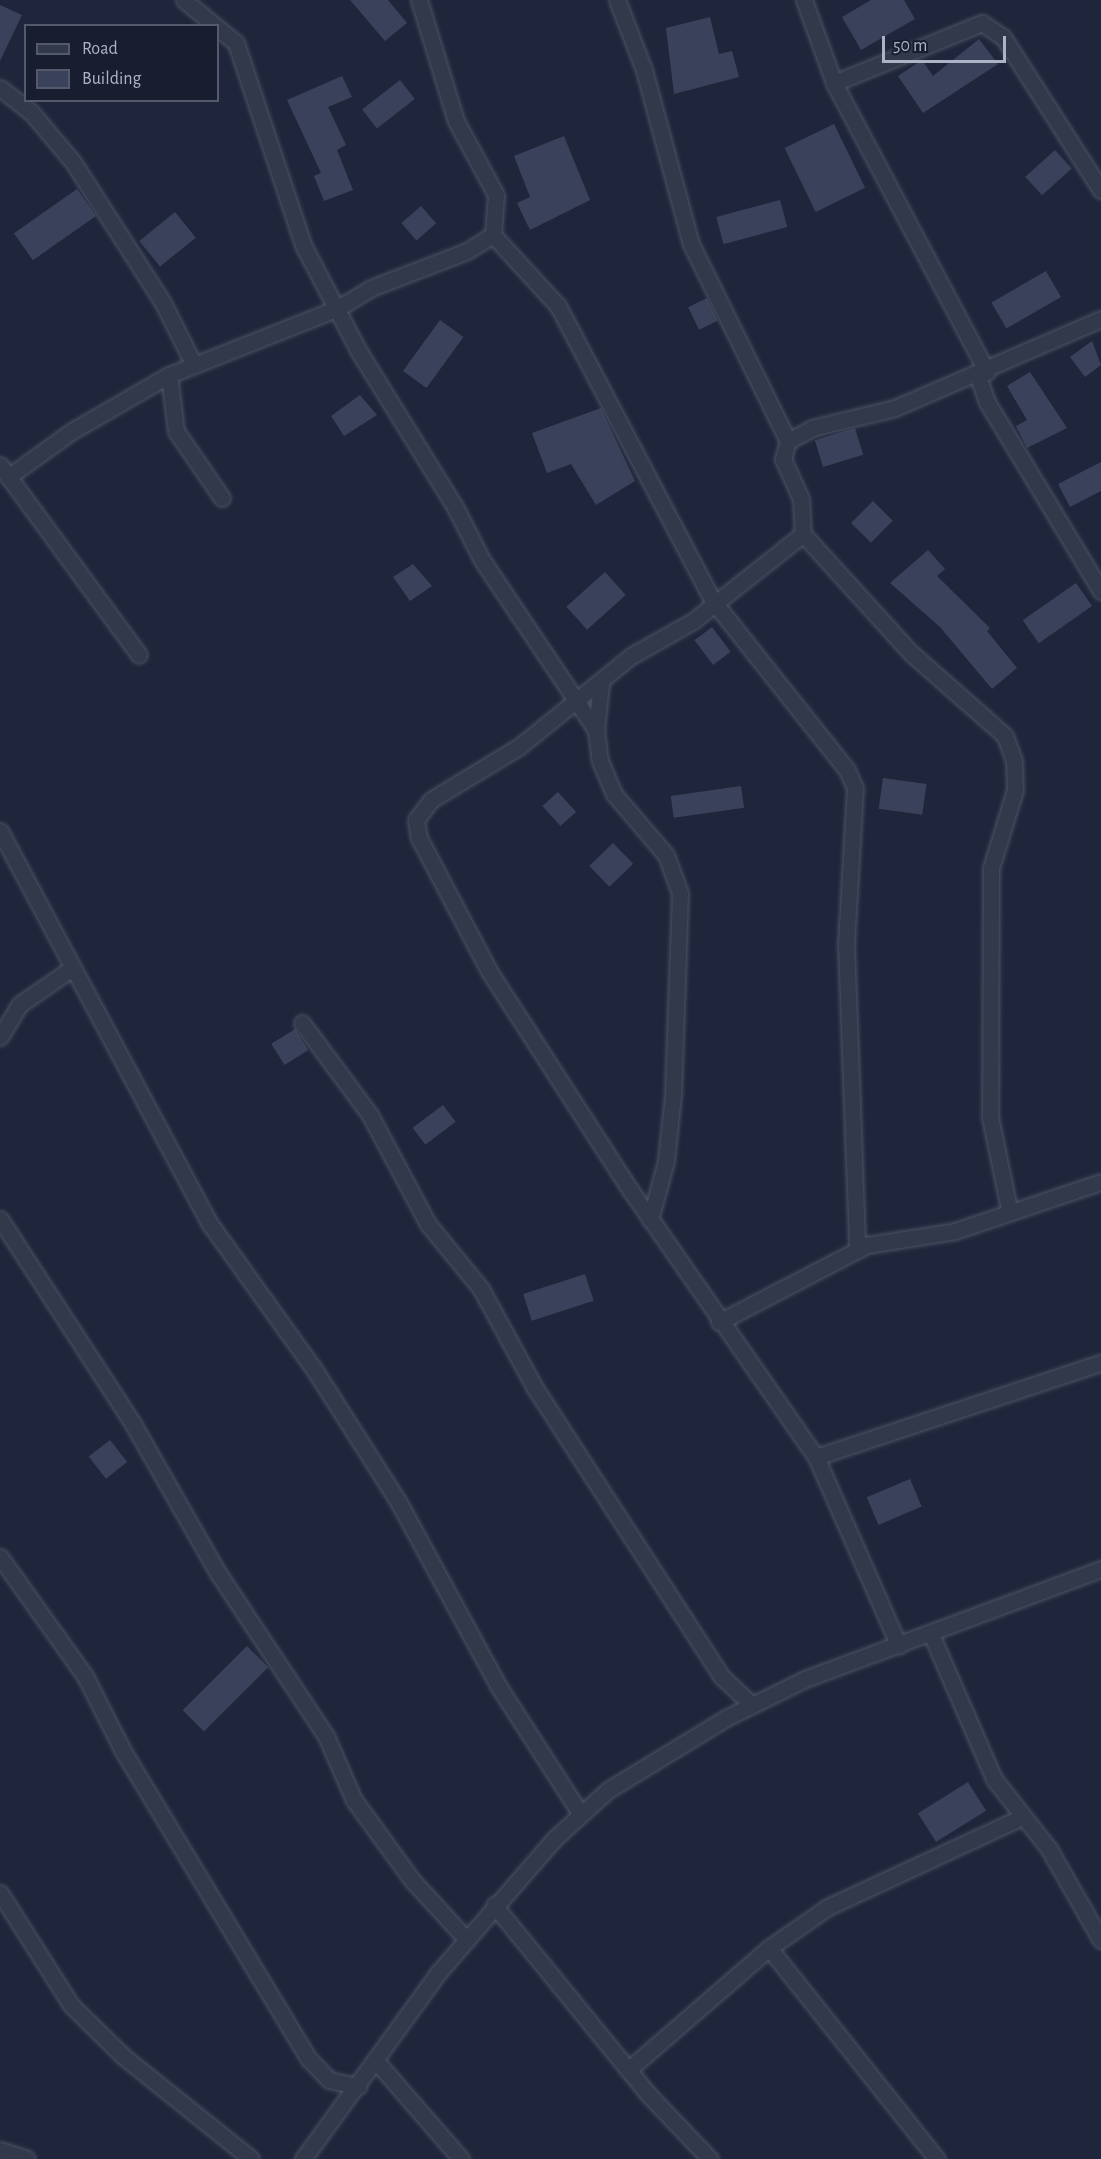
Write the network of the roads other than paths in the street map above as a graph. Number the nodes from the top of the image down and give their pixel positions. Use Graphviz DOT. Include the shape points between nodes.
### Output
graph roads {
  1 [pos="184,0"];
  2 [pos="419,0"];
  3 [pos="617,0"];
  4 [pos="804,0"];
  5 [pos="217,24"];
  6 [pos="219,26"];
  7 [pos="834,83"];
  8 [pos="0,88"];
  9 [pos="1101,190"];
  10 [pos="493,235"];
  11 [pos="338,308"];
  12 [pos="1101,319"];
  13 [pos="193,363"];
  14 [pos="982,374"];
  15 [pos="168,375"];
  16 [pos="788,441"];
  17 [pos="4,471"];
  18 [pos="222,498"];
  19 [pos="803,534"];
  20 [pos="1101,591"];
  21 [pos="713,601"];
  22 [pos="139,656"];
  23 [pos="601,684"];
  24 [pos="575,702"];
  25 [pos="596,730"];
  26 [pos="0,831"];
  27 [pos="72,968"];
  28 [pos="302,1023"];
  29 [pos="0,1037"];
  30 [pos="1101,1182"];
  31 [pos="1009,1209"];
  32 [pos="0,1219"];
  33 [pos="650,1220"];
  34 [pos="857,1250"];
  35 [pos="719,1322"];
  36 [pos="1101,1364"];
  37 [pos="816,1456"];
  38 [pos="0,1557"];
  39 [pos="1101,1569"];
  40 [pos="931,1634"];
  41 [pos="899,1646"];
  42 [pos="752,1705"];
  43 [pos="580,1813"];
  44 [pos="1022,1817"];
  45 [pos="0,1893"];
  46 [pos="494,1905"];
  47 [pos="466,1939"];
  48 [pos="1101,1940"];
  49 [pos="769,1948"];
  50 [pos="376,2061"];
  51 [pos="628,2070"];
  52 [pos="358,2086"];
  53 [pos="0,2150"];
  54 [pos="27,2159"];
  55 [pos="251,2159"];
  56 [pos="303,2159"];
  57 [pos="461,2159"];
  58 [pos="710,2159"];
  59 [pos="937,2159"];
  1 -- 5 [label="street"];
  2 -- 10 [label="street" via="456,121 496,195"];
  3 -- 16 [label="street" via="644,70 691,244"];
  4 -- 7 [label="street"];
  6 -- 11 [label="street" via="247,64 304,247"];
  7 -- 9 [label="street" via="982,23 1002,37"];
  7 -- 14 [label="street"];
  8 -- 13 [label="street" via="31,112 73,162 163,303"];
  10 -- 11 [label="street" via="467,251 370,288"];
  10 -- 21 [label="street" via="558,306"];
  11 -- 13 [label="street"];
  11 -- 24 [label="street" via="482,560"];
  12 -- 14 [label="street"];
  13 -- 15 [label="street"];
  14 -- 16 [label="street" via="896,408 812,428"];
  14 -- 20 [label="street" via="1001,427"];
  15 -- 17 [label="street"];
  15 -- 18 [label="street" via="177,431"];
  16 -- 19 [label="street" via="783,459 801,499"];
  17 -- 22 [label="street"];
  19 -- 21 [label="street" via="753,576"];
  19 -- 31 [label="street" via="910,653 1005,736 1014,761 1015,790 991,868 990,1117"];
  21 -- 23 [label="street" via="693,621 631,656"];
  21 -- 34 [label="street" via="847,770 855,788 846,944"];
  23 -- 24 [label="street"];
  23 -- 25 [label="street"];
  24 -- 25 [label="street"];
  24 -- 33 [label="street" via="520,746 431,800 416,820 419,838 489,971"];
  25 -- 33 [label="street" via="600,761 614,794 666,855 680,893 673,1094 666,1161"];
  26 -- 27 [label="street"];
  27 -- 29 [label="street" via="19,1005"];
  27 -- 43 [label="street" via="215,1232 314,1369 399,1503 499,1687"];
  28 -- 42 [label="street" via="370,1115 428,1224 481,1289 535,1388 722,1677"];
  30 -- 31 [label="street"];
  31 -- 34 [label="street" via="955,1231"];
  32 -- 47 [label="street" via="133,1424 218,1574 326,1736 354,1800 412,1880"];
  33 -- 35 [label="street"];
  34 -- 35 [label="street"];
  35 -- 37 [label="street"];
  36 -- 37 [label="street"];
  37 -- 41 [label="street"];
  38 -- 52 [label="street" via="85,1676 123,1751 309,2060 329,2080"];
  39 -- 40 [label="street"];
  40 -- 41 [label="street"];
  40 -- 44 [label="street" via="994,1779"];
  41 -- 42 [label="street" via="805,1679"];
  42 -- 43 [label="street" via="656,1758"];
  43 -- 46 [label="street"];
  44 -- 48 [label="street" via="1049,1849"];
  44 -- 49 [label="street" via="828,1907"];
  45 -- 55 [label="street" via="71,2005 123,2056"];
  46 -- 47 [label="street"];
  46 -- 51 [label="street"];
  47 -- 50 [label="street"];
  49 -- 51 [label="street"];
  49 -- 59 [label="street"];
  50 -- 52 [label="street"];
  50 -- 57 [label="street"];
  51 -- 58 [label="street"];
  52 -- 56 [label="street"];
  53 -- 54 [label="street"];
}
